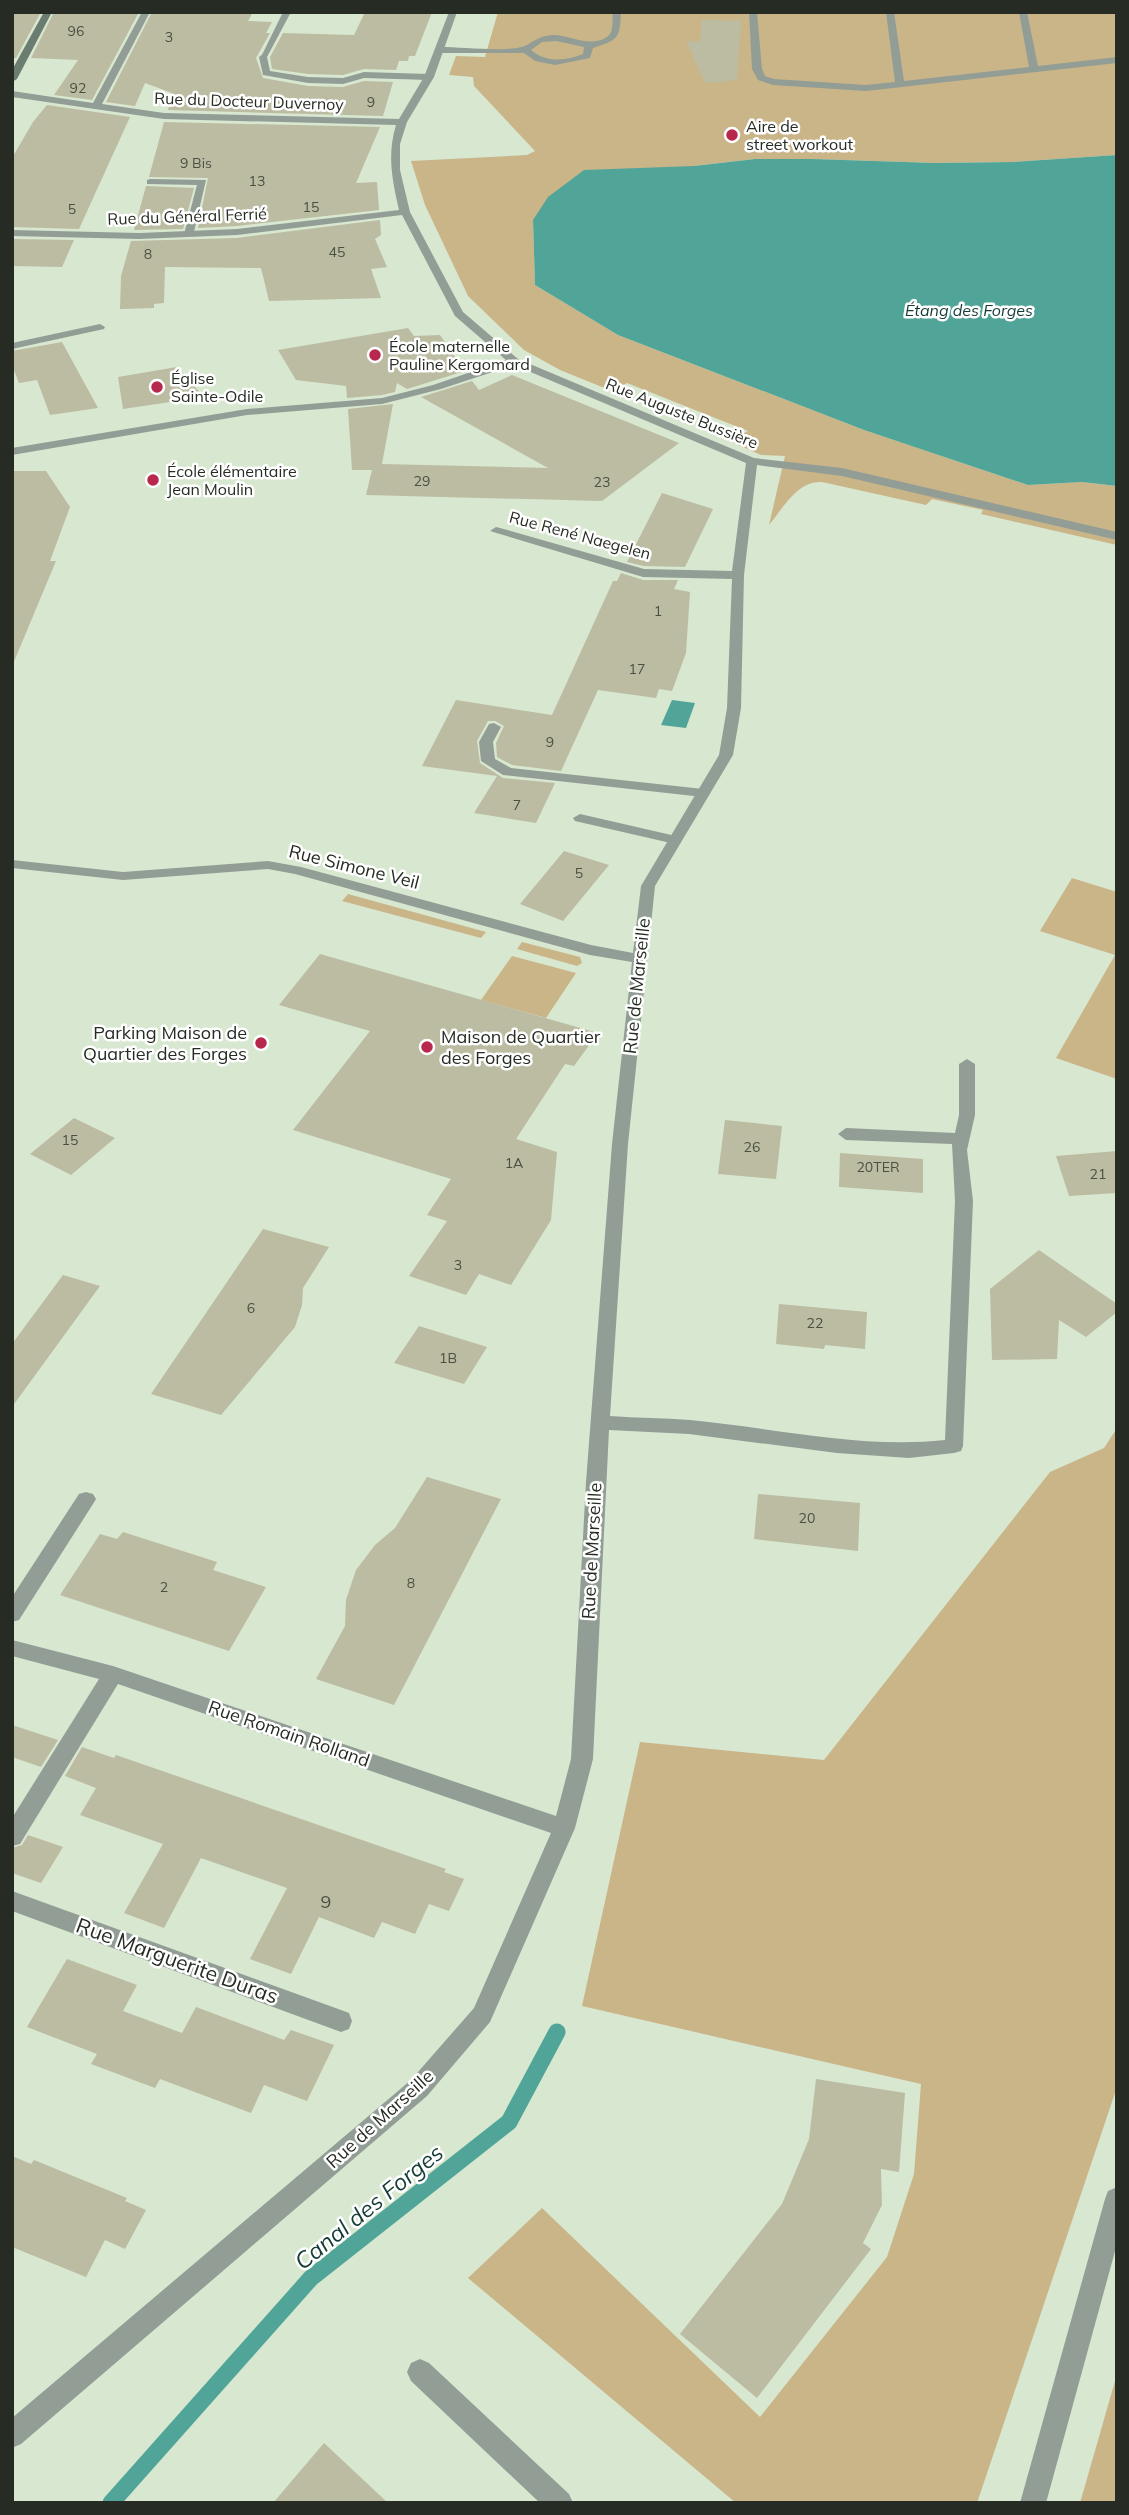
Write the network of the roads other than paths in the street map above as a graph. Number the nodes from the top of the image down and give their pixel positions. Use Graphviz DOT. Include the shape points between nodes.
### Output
graph roads {
  1 [pos="48,12"];
  2 [pos="146,12"];
  3 [pos="287,12"];
  4 [pos="453,12"];
  5 [pos="617,12"];
  6 [pos="753,12"];
  7 [pos="890,12"];
  8 [pos="1023,12"];
  9 [pos="589,46"];
  10 [pos="440,50"];
  11 [pos="526,50"];
  12 [pos="1117,60"];
  13 [pos="1034,68"];
  14 [pos="429,77"];
  15 [pos="12,79"];
  16 [pos="901,85"];
  17 [pos="12,94"];
  18 [pos="97,104"];
  19 [pos="402,122"];
  20 [pos="150,182"];
  21 [pos="405,212"];
  22 [pos="12,233"];
  23 [pos="189,234"];
  24 [pos="100,327"];
  25 [pos="12,345"];
  26 [pos="514,361"];
  27 [pos="12,452"];
  28 [pos="751,461"];
  29 [pos="496,531"];
  30 [pos="1117,536"];
  31 [pos="738,575"];
  32 [pos="494,727"];
  33 [pos="703,793"];
  34 [pos="580,818"];
  35 [pos="675,840"];
  36 [pos="12,864"];
  37 [pos="639,959"];
  38 [pos="967,1064"];
  39 [pos="846,1134"];
  40 [pos="961,1139"];
  41 [pos="600,1423"];
  42 [pos="86,1499"];
  43 [pos="12,1614"];
  44 [pos="12,1648"];
  45 [pos="113,1674"];
  46 [pos="564,1828"];
  47 [pos="12,1836"];
  48 [pos="12,1901"];
  49 [pos="341,2021"];
  50 [pos="1117,2199"];
  51 [pos="420,2372"];
  52 [pos="12,2435"];
  53 [pos="560,2503"];
  54 [pos="1033,2503"];
  1 -- 15 [label="main road"];
  2 -- 18 [label="street"];
  3 -- 14 [label="street" via="263,57 266,73 342,81 364,75"];
  4 -- 10 [label="street, Rue Auguste Bussière"];
  5 -- 9 [label="street" via="616,33"];
  6 -- 16 [label="street" via="761,78 866,88"];
  7 -- 16 [label="street"];
  8 -- 13 [label="street"];
  9 -- 11 [label="street" via="550,39"];
  9 -- 11 [label="street" via="587,56 562,62 537,59"];
  10 -- 11 [label="street"];
  10 -- 14 [label="street, Rue Auguste Bussière"];
  12 -- 13 [label="street"];
  13 -- 16 [label="street"];
  14 -- 19 [label="street, Rue Auguste Bussière"];
  17 -- 18 [label="street, Rue du Docteur Duvernoy"];
  18 -- 19 [label="street, Rue du Docteur Duvernoy" via="164,116"];
  19 -- 21 [label="street, Rue Auguste Bussière" via="394,160"];
  20 -- 23 [label="street" via="203,182"];
  21 -- 23 [label="street, Rue du Général Ferrié"];
  21 -- 26 [label="street, Rue Auguste Bussière" via="458,314"];
  22 -- 23 [label="street, Rue du Général Ferrié"];
  24 -- 25 [label="street"];
  26 -- 27 [label="street" via="382,401 247,412"];
  26 -- 28 [label="street, Rue Auguste Bussière"];
  28 -- 30 [label="street, Rue Auguste Bussière" via="842,472"];
  28 -- 31 [label="street, Rue de Marseille"];
  29 -- 31 [label="street, Rue René Naegelen" via="643,573"];
  31 -- 33 [label="street, Rue de Marseille" via="734,708 726,755"];
  32 -- 33 [label="street" via="486,742 488,761 508,772"];
  33 -- 35 [label="street, Rue de Marseille"];
  34 -- 35 [label="street"];
  35 -- 37 [label="street, Rue de Marseille" via="648,886"];
  36 -- 37 [label="street, Rue Simone Veil" via="123,876 278,867"];
  37 -- 41 [label="street, Rue de Marseille"];
  38 -- 40 [label="street" via="967,1115"];
  39 -- 40 [label="street"];
  40 -- 41 [label="street" via="964,1200 954,1446 909,1451 689,1427"];
  41 -- 46 [label="street, Rue de Marseille" via="582,1759"];
  42 -- 43 [label="street"];
  44 -- 45 [label="street, Rue Romain Rolland"];
  45 -- 46 [label="street, Rue Romain Rolland"];
  45 -- 47 [label="street"];
  46 -- 52 [label="street, Rue de Marseille" via="482,2015 419,2088"];
  48 -- 49 [label="street, Rue Marguerite Duras"];
  50 -- 54 [label="street"];
  51 -- 53 [label="street"];
}
